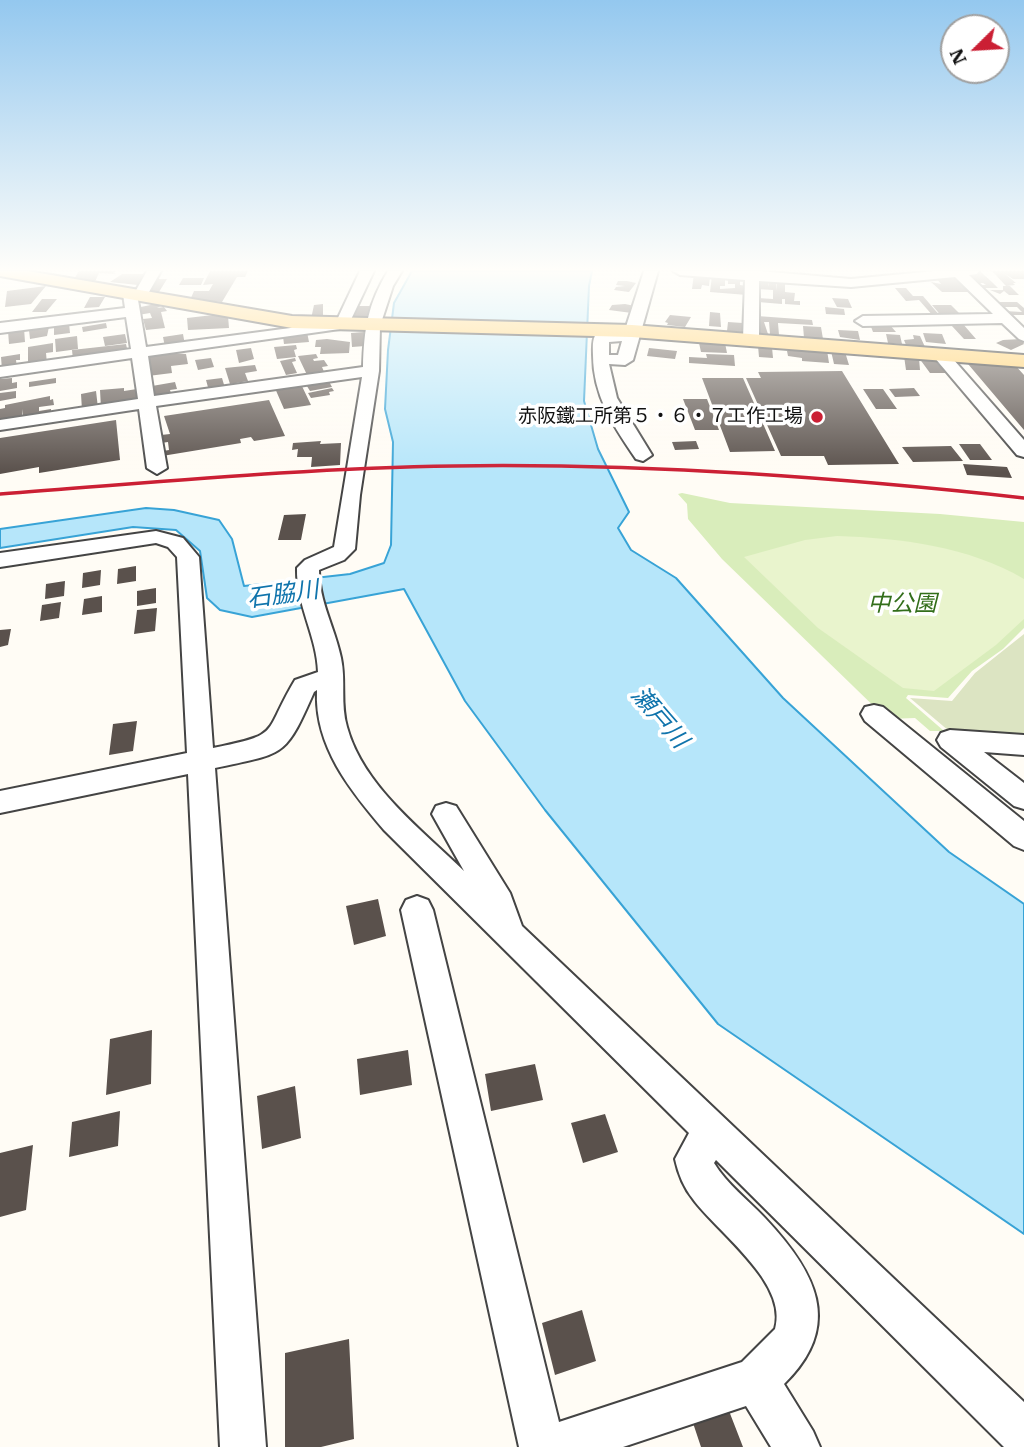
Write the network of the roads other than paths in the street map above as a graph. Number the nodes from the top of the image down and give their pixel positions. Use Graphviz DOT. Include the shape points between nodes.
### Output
graph roads {
  1 [pos="136,339"];
  2 [pos="240,339"];
  3 [pos="374,339"];
  4 [pos="601,339"];
  5 [pos="623,339"];
  6 [pos="741,339"];
  7 [pos="751,339"];
  8 [pos="868,339"];
  9 [pos="871,348"];
  10 [pos="137,353"];
  11 [pos="940,354"];
  12 [pos="601,359"];
  13 [pos="1024,360"];
  14 [pos="370,371"];
  15 [pos="0,372"];
  16 [pos="147,403"];
  17 [pos="0,425"];
  18 [pos="1024,451"];
  19 [pos="643,455"];
  20 [pos="157,468"];
  21 [pos="0,560"];
  22 [pos="313,611"];
  23 [pos="330,680"];
  24 [pos="874,714"];
  25 [pos="1024,745"];
  26 [pos="200,761"];
  27 [pos="1024,798"];
  28 [pos="0,802"];
  29 [pos="446,814"];
  30 [pos="1024,838"];
  31 [pos="417,910"];
  32 [pos="510,934"];
  33 [pos="712,1130"];
  34 [pos="756,1380"];
  35 [pos="1024,1434"];
  36 [pos="243,1447"];
  37 [pos="542,1447"];
  38 [pos="554,1447"];
  39 [pos="797,1447"];
  1 -- 10 [label="street"];
  2 -- 10 [label="street"];
  3 -- 14 [label="street"];
  4 -- 12 [label="street"];
  5 -- 12 [label="street" via="625,360"];
  6 -- 7 [label="main road"];
  7 -- 9 [label="main road"];
  8 -- 9 [label="street"];
  9 -- 11 [label="main road"];
  10 -- 15 [label="street"];
  10 -- 16 [label="street"];
  11 -- 13 [label="main road"];
  11 -- 18 [label="street"];
  12 -- 19 [label="street" via="608,398"];
  14 -- 16 [label="street"];
  14 -- 22 [label="street" via="344,549 308,568"];
  16 -- 17 [label="street"];
  16 -- 20 [label="street"];
  21 -- 26 [label="street" via="144,538 168,539 184,548"];
  22 -- 23 [label="street" via="328,656"];
  23 -- 26 [label="street" via="304,686 290,722 275,741"];
  23 -- 32 [label="street" via="336,736 366,790"];
  24 -- 30 [label="street"];
  25 -- 27 [label="street" via="950,740"];
  26 -- 28 [label="street"];
  26 -- 36 [label="street"];
  29 -- 32 [label="street" via="499,902"];
  31 -- 37 [label="street"];
  32 -- 33 [label="street"];
  33 -- 34 [label="street" via="694,1159 696,1171 771,1255 790,1282 797,1311 794,1337 782,1356"];
  33 -- 35 [label="street"];
  34 -- 38 [label="street"];
  34 -- 39 [label="street"];
}
